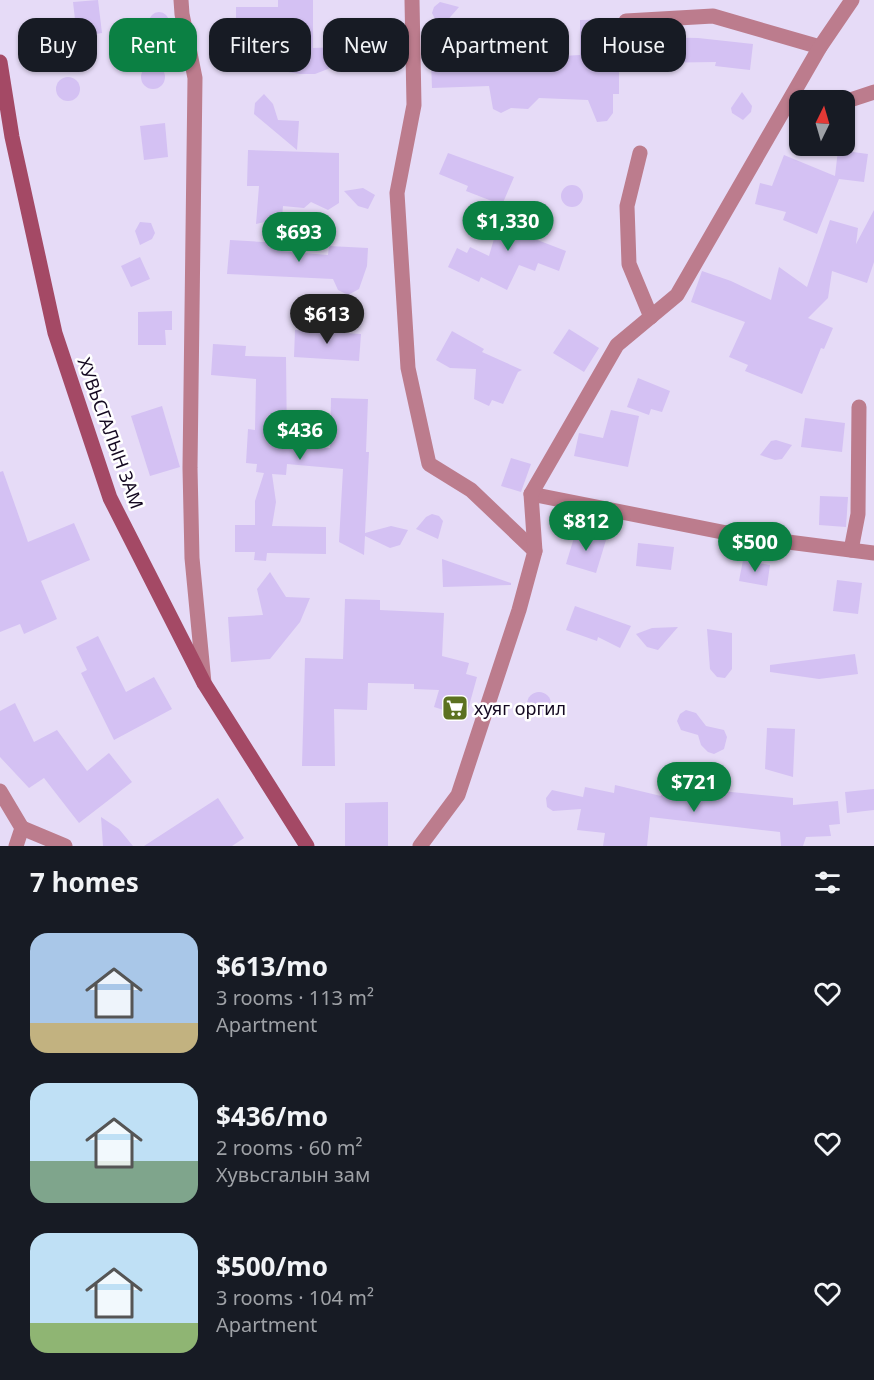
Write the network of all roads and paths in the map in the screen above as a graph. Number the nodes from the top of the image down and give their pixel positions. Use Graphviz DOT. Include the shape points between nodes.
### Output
graph roads {
  1 [pos="181,0"];
  2 [pos="412,0"];
  3 [pos="852,0"];
  4 [pos="678,18"];
  5 [pos="820,46"];
  6 [pos="0,62"];
  7 [pos="800,90"];
  8 [pos="874,92"];
  9 [pos="855,98"];
  10 [pos="789,111"];
  11 [pos="640,153"];
  12 [pos="651,317"];
  13 [pos="859,407"];
  14 [pos="531,494"];
  15 [pos="535,550"];
  16 [pos="851,550"];
  17 [pos="874,553"];
  18 [pos="204,683"];
  19 [pos="0,791"];
  20 [pos="22,828"];
  21 [pos="16,846"];
  22 [pos="65,846"];
  23 [pos="307,846"];
  24 [pos="420,846"];
  1 -- 18 [label="street" via="195,78 190,468 192,558"];
  2 -- 15 [label="street" via="414,105 397,193 408,368 429,464 471,490"];
  3 -- 5 [label="street"];
  4 -- 5 [label="street" via="713,16"];
  5 -- 7 [label="street"];
  6 -- 18 [label="main road, ХУВЬСГАЛЫН ЗАМ" via="12,137 55,333 110,498"];
  8 -- 9 [label="street"];
  10 -- 12 [label="street" via="677,295"];
  11 -- 12 [label="street" via="627,206 629,264"];
  12 -- 14 [label="street" via="617,345"];
  13 -- 16 [label="street" via="858,514"];
  14 -- 15 [label="street"];
  14 -- 16 [label="street" via="742,536"];
  15 -- 24 [label="street" via="458,795"];
  16 -- 17 [label="street"];
  18 -- 23 [label="main road, ХУВЬСГАЛЫН ЗАМ"];
  19 -- 20 [label="street"];
  20 -- 21 [label="street"];
  20 -- 22 [label="street"];
}
